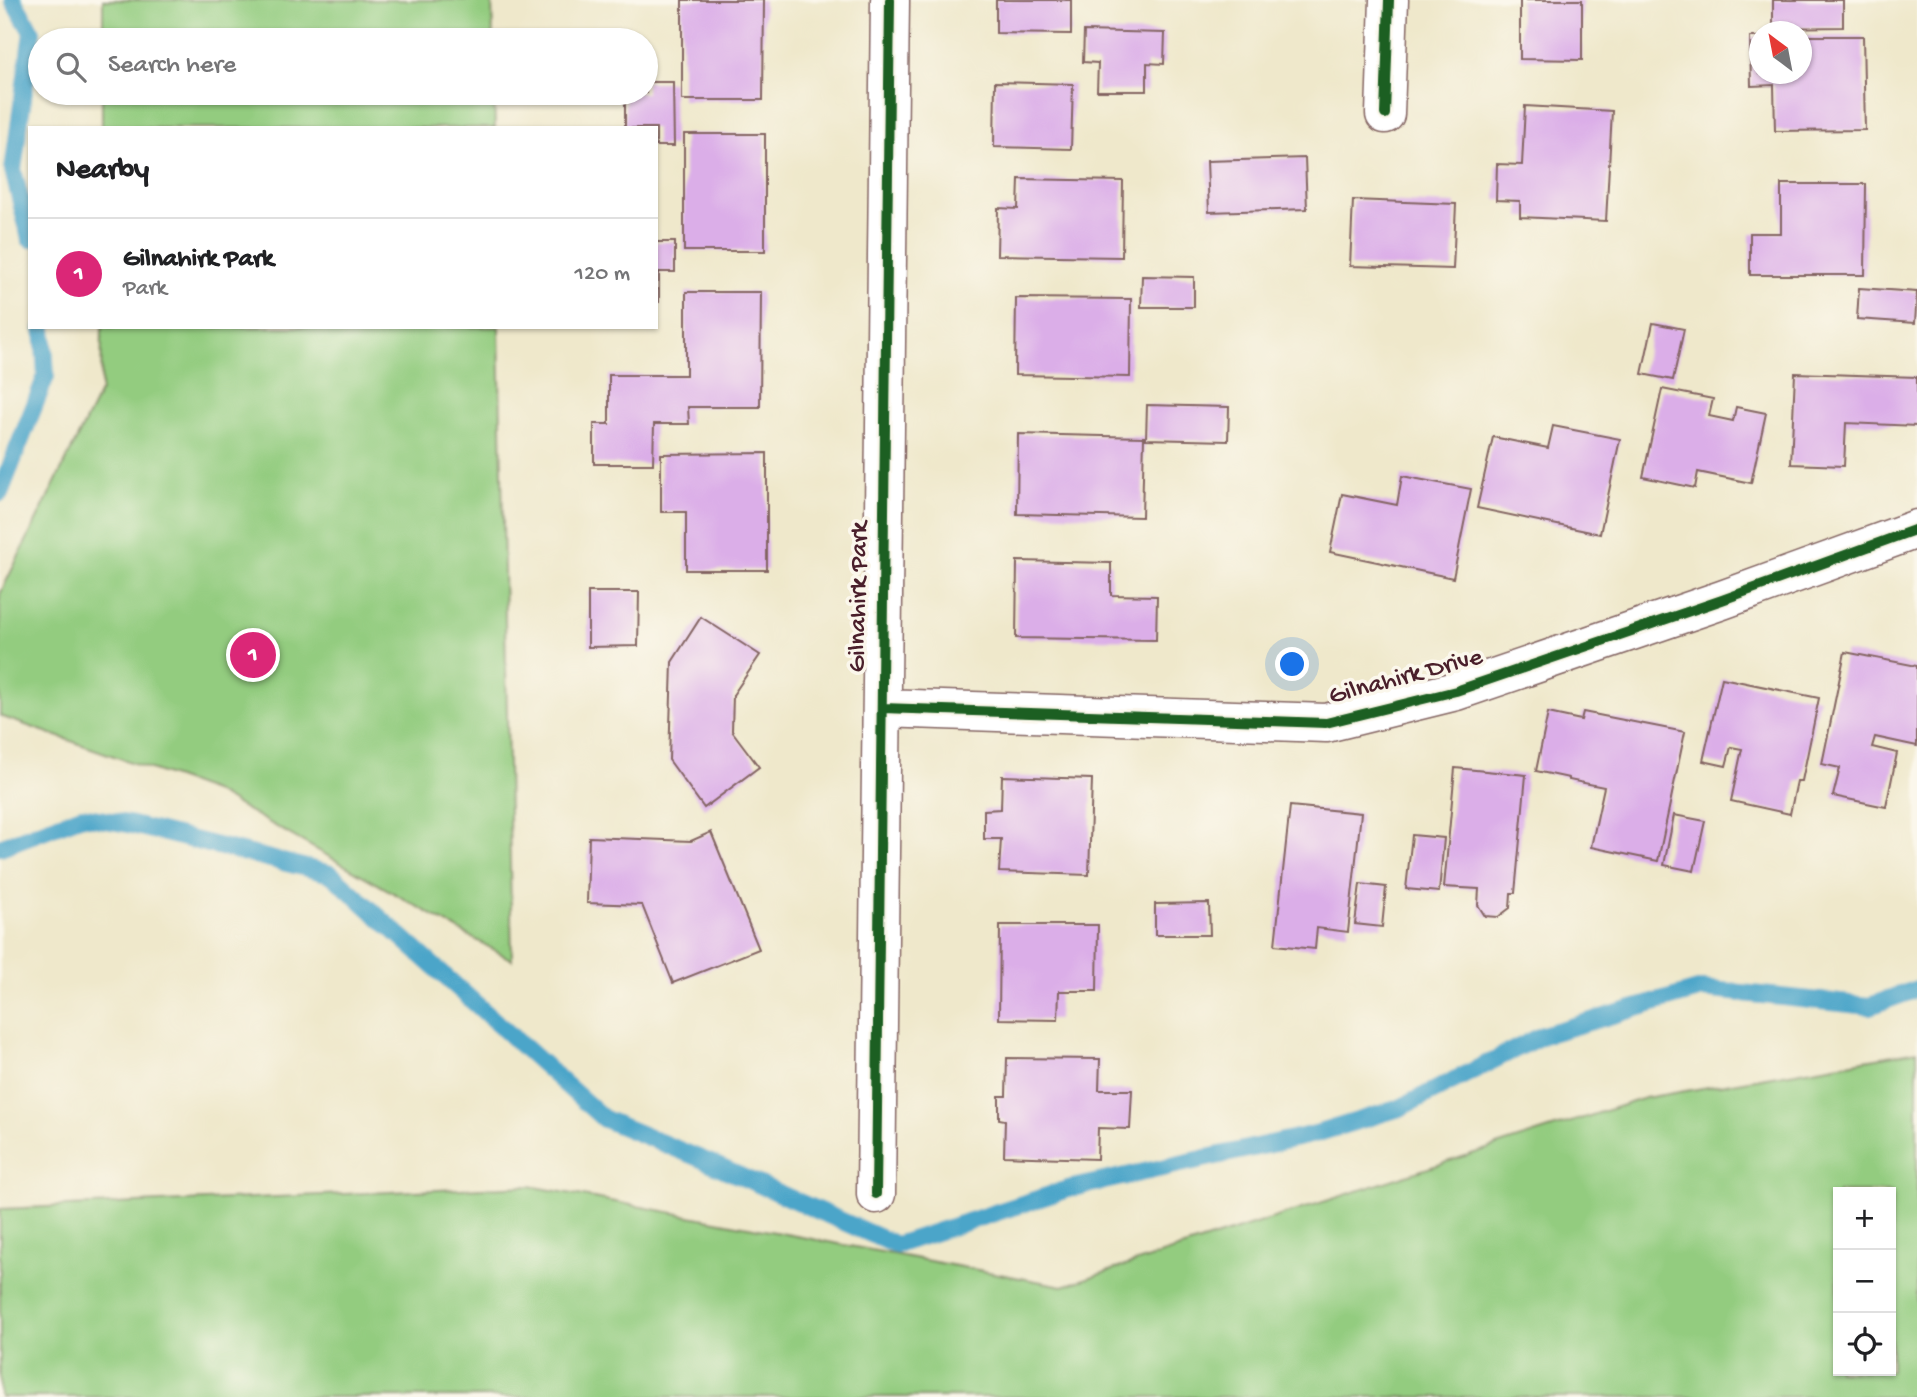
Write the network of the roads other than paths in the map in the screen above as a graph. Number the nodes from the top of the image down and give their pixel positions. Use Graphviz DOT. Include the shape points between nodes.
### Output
graph roads {
  1 [pos="890,0"];
  2 [pos="1389,0"];
  3 [pos="1385,114"];
  4 [pos="1917,529"];
  5 [pos="882,708"];
  6 [pos="876,1194"];
  1 -- 5 [label="street, Gilnahirk Park"];
  2 -- 3 [label="street"];
  4 -- 5 [label="street, Gilnahirk Drive" via="1456,691 1326,723"];
  5 -- 6 [label="street, Gilnahirk Park"];
}
